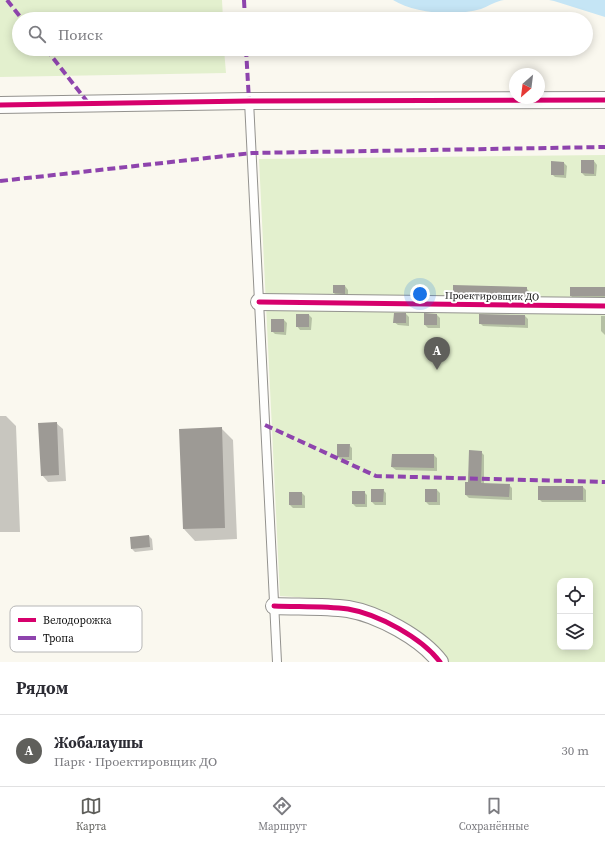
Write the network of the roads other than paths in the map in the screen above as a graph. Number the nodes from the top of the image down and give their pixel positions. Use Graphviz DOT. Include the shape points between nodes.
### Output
graph roads {
  1 [pos="605,100"];
  2 [pos="249,102"];
  3 [pos="0,105"];
  4 [pos="259,302"];
  5 [pos="605,306"];
  6 [pos="274,606"];
  7 [pos="277,662"];
  8 [pos="440,662"];
  1 -- 2 [label="street"];
  2 -- 3 [label="street"];
  2 -- 4 [label="lane"];
  4 -- 5 [label="street, Проектировщик ДО"];
  4 -- 6 [label="lane"];
  6 -- 7 [label="lane"];
  6 -- 8 [label="street" via="349,610 376,618 406,633 433,653"];
}
